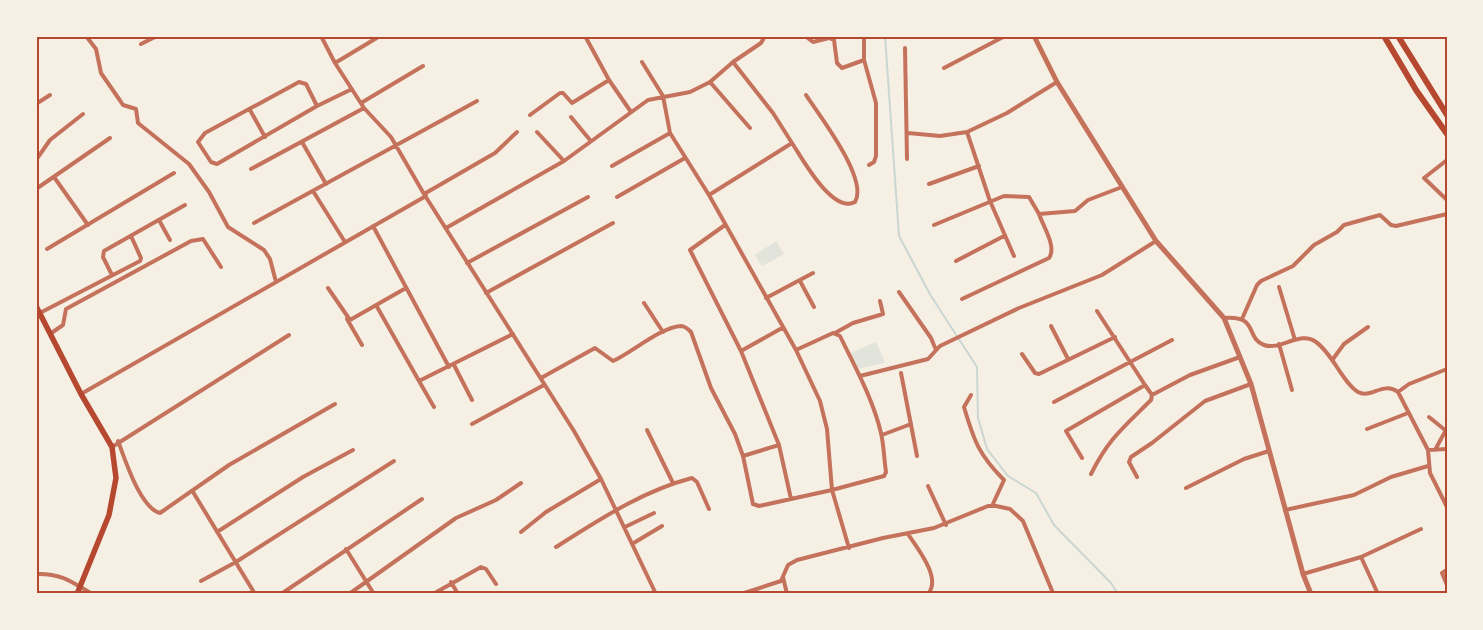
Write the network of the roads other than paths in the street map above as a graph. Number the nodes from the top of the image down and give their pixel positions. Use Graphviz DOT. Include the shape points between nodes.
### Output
graph roads {
  1 [pos="86,36"];
  2 [pos="157,36"];
  3 [pos="321,36"];
  4 [pos="380,36"];
  5 [pos="594,36"];
  6 [pos="805,36"];
  7 [pos="864,36"];
  8 [pos="1004,36"];
  9 [pos="1034,36"];
  10 [pos="1384,36"];
  11 [pos="1398,36"];
  12 [pos="586,38"];
  13 [pos="765,38"];
  14 [pos="141,44"];
  15 [pos="905,48"];
  16 [pos="864,60"];
  17 [pos="642,62"];
  18 [pos="733,62"];
  19 [pos="335,63"];
  20 [pos="423,66"];
  21 [pos="944,68"];
  22 [pos="609,80"];
  23 [pos="710,82"];
  24 [pos="1057,82"];
  25 [pos="352,90"];
  26 [pos="50,95"];
  27 [pos="806,95"];
  28 [pos="663,96"];
  29 [pos="477,101"];
  30 [pos="361,103"];
  31 [pos="36,104"];
  32 [pos="317,106"];
  33 [pos="364,108"];
  34 [pos="250,110"];
  35 [pos="631,112"];
  36 [pos="83,114"];
  37 [pos="530,115"];
  38 [pos="1447,115"];
  39 [pos="572,117"];
  40 [pos="750,128"];
  41 [pos="517,132"];
  42 [pos="537,132"];
  43 [pos="908,132"];
  44 [pos="966,132"];
  45 [pos="670,133"];
  46 [pos="1447,134"];
  47 [pos="265,137"];
  48 [pos="110,138"];
  49 [pos="590,140"];
  50 [pos="302,142"];
  51 [pos="792,143"];
  52 [pos="397,146"];
  53 [pos="685,158"];
  54 [pos="36,160"];
  55 [pos="907,160"];
  56 [pos="1447,160"];
  57 [pos="564,161"];
  58 [pos="612,166"];
  59 [pos="869,166"];
  60 [pos="978,166"];
  61 [pos="251,169"];
  62 [pos="174,173"];
  63 [pos="54,177"];
  64 [pos="326,184"];
  65 [pos="929,184"];
  66 [pos="1122,187"];
  67 [pos="36,189"];
  68 [pos="313,191"];
  69 [pos="425,195"];
  70 [pos="708,195"];
  71 [pos="588,197"];
  72 [pos="617,198"];
  73 [pos="1447,200"];
  74 [pos="990,201"];
  75 [pos="185,206"];
  76 [pos="1038,214"];
  77 [pos="1447,214"];
  78 [pos="159,220"];
  79 [pos="254,223"];
  80 [pos="613,223"];
  81 [pos="88,225"];
  82 [pos="725,225"];
  83 [pos="934,225"];
  84 [pos="373,226"];
  85 [pos="446,228"];
  86 [pos="131,236"];
  87 [pos="1004,236"];
  88 [pos="170,240"];
  89 [pos="1156,241"];
  90 [pos="345,242"];
  91 [pos="47,249"];
  92 [pos="1014,256"];
  93 [pos="956,261"];
  94 [pos="467,262"];
  95 [pos="221,267"];
  96 [pos="814,272"];
  97 [pos="112,275"];
  98 [pos="800,281"];
  99 [pos="276,282"];
  100 [pos="1279,287"];
  101 [pos="328,288"];
  102 [pos="406,288"];
  103 [pos="899,292"];
  104 [pos="486,293"];
  105 [pos="766,298"];
  106 [pos="962,299"];
  107 [pos="880,301"];
  108 [pos="644,303"];
  109 [pos="376,306"];
  110 [pos="814,307"];
  111 [pos="37,311"];
  112 [pos="1097,311"];
  113 [pos="1224,318"];
  114 [pos="347,319"];
  115 [pos="1242,319"];
  116 [pos="1051,326"];
  117 [pos="1368,326"];
  118 [pos="782,328"];
  119 [pos="663,332"];
  120 [pos="835,333"];
  121 [pos="50,334"];
  122 [pos="513,334"];
  123 [pos="289,336"];
  124 [pos="1116,337"];
  125 [pos="1172,340"];
  126 [pos="1295,340"];
  127 [pos="1279,344"];
  128 [pos="362,345"];
  129 [pos="796,350"];
  130 [pos="936,350"];
  131 [pos="741,351"];
  132 [pos="1022,354"];
  133 [pos="1240,357"];
  134 [pos="1333,358"];
  135 [pos="1068,359"];
  136 [pos="1132,362"];
  137 [pos="454,364"];
  138 [pos="449,367"];
  139 [pos="1447,370"];
  140 [pos="901,373"];
  141 [pos="860,376"];
  142 [pos="541,378"];
  143 [pos="419,382"];
  144 [pos="1250,384"];
  145 [pos="544,385"];
  146 [pos="1145,385"];
  147 [pos="1292,390"];
  148 [pos="1398,392"];
  149 [pos="81,394"];
  150 [pos="970,395"];
  151 [pos="1152,395"];
  152 [pos="472,400"];
  153 [pos="1054,402"];
  154 [pos="334,404"];
  155 [pos="434,406"];
  156 [pos="1408,413"];
  157 [pos="1429,417"];
  158 [pos="472,424"];
  159 [pos="911,424"];
  160 [pos="1367,429"];
  161 [pos="1446,429"];
  162 [pos="647,430"];
  163 [pos="882,435"];
  164 [pos="118,441"];
  165 [pos="779,445"];
  166 [pos="112,447"];
  167 [pos="353,450"];
  168 [pos="1428,450"];
  169 [pos="1436,450"];
  170 [pos="1447,450"];
  171 [pos="1269,451"];
  172 [pos="743,456"];
  173 [pos="917,456"];
  174 [pos="1082,458"];
  175 [pos="394,461"];
  176 [pos="1428,466"];
  177 [pos="1091,474"];
  178 [pos="1137,477"];
  179 [pos="601,479"];
  180 [pos="521,483"];
  181 [pos="673,483"];
  182 [pos="928,486"];
  183 [pos="1186,488"];
  184 [pos="832,490"];
  185 [pos="192,492"];
  186 [pos="422,498"];
  187 [pos="792,498"];
  188 [pos="992,506"];
  189 [pos="1447,507"];
  190 [pos="709,509"];
  191 [pos="616,510"];
  192 [pos="1285,510"];
  193 [pos="654,513"];
  194 [pos="946,525"];
  195 [pos="662,526"];
  196 [pos="625,527"];
  197 [pos="1421,529"];
  198 [pos="217,532"];
  199 [pos="521,532"];
  200 [pos="908,534"];
  201 [pos="632,544"];
  202 [pos="556,546"];
  203 [pos="849,548"];
  204 [pos="346,549"];
  205 [pos="1361,556"];
  206 [pos="236,562"];
  207 [pos="1447,570"];
  208 [pos="36,574"];
  209 [pos="1303,574"];
  210 [pos="783,577"];
  211 [pos="201,581"];
  212 [pos="366,581"];
  213 [pos="451,582"];
  214 [pos="496,584"];
  215 [pos="1447,585"];
  216 [pos="80,587"];
  217 [pos="1053,593"];
  218 [pos="77,594"];
  219 [pos="92,594"];
  220 [pos="255,594"];
  221 [pos="281,594"];
  222 [pos="348,594"];
  223 [pos="374,594"];
  224 [pos="432,594"];
  225 [pos="458,594"];
  226 [pos="656,594"];
  227 [pos="741,594"];
  228 [pos="787,594"];
  229 [pos="928,594"];
  230 [pos="1311,594"];
  231 [pos="1378,594"];
  1 -- 99 [label="street" via="96,49 101,73 123,105 136,109 141,126 189,164 209,192 228,228 264,250"];
  2 -- 14 [label="street"];
  3 -- 19 [label="street"];
  4 -- 19 [label="street"];
  5 -- 12 [label="street"];
  6 -- 16 [label="street" via="813,42 834,40 840,68"];
  7 -- 16 [label="street"];
  8 -- 21 [label="street"];
  9 -- 24 [label="street"];
  10 -- 46 [label="main road"];
  11 -- 38 [label="main road"];
  12 -- 22 [label="street"];
  13 -- 18 [label="street"];
  15 -- 43 [label="street"];
  16 -- 59 [label="street" via="876,103 876,156"];
  17 -- 28 [label="street"];
  18 -- 23 [label="street"];
  18 -- 51 [label="street"];
  19 -- 25 [label="street"];
  20 -- 30 [label="street"];
  22 -- 35 [label="street"];
  22 -- 37 [label="street" via="572,103 560,93"];
  23 -- 28 [label="street" via="690,92"];
  23 -- 40 [label="street"];
  24 -- 44 [label="street" via="1007,113"];
  24 -- 66 [label="street"];
  25 -- 30 [label="street"];
  25 -- 32 [label="street"];
  26 -- 31 [label="street"];
  27 -- 51 [label="street" via="846,154 857,200 848,204 826,192"];
  28 -- 35 [label="street" via="652,98"];
  28 -- 45 [label="street"];
  29 -- 52 [label="street"];
  30 -- 33 [label="street"];
  32 -- 34 [label="street" via="306,84 299,82"];
  32 -- 47 [label="street"];
  33 -- 50 [label="street"];
  33 -- 52 [label="street"];
  34 -- 47 [label="street"];
  34 -- 47 [label="street" via="205,133 198,142 211,162 217,164"];
  35 -- 49 [label="street"];
  36 -- 54 [label="street" via="53,137"];
  39 -- 49 [label="street"];
  41 -- 69 [label="street" via="495,153"];
  42 -- 57 [label="street"];
  43 -- 44 [label="street" via="940,136"];
  43 -- 55 [label="street"];
  44 -- 60 [label="street"];
  45 -- 53 [label="street"];
  45 -- 58 [label="street"];
  48 -- 63 [label="street"];
  49 -- 57 [label="street"];
  50 -- 61 [label="street"];
  50 -- 64 [label="street"];
  51 -- 70 [label="street"];
  52 -- 64 [label="street"];
  52 -- 69 [label="street"];
  53 -- 70 [label="street"];
  53 -- 72 [label="street"];
  56 -- 73 [label="street" via="1424,178"];
  57 -- 85 [label="street"];
  60 -- 65 [label="street"];
  60 -- 74 [label="street"];
  62 -- 81 [label="street"];
  63 -- 67 [label="street"];
  63 -- 81 [label="street"];
  64 -- 68 [label="street"];
  66 -- 76 [label="street" via="1088,200 1075,211"];
  66 -- 89 [label="street"];
  68 -- 79 [label="street"];
  68 -- 90 [label="street"];
  69 -- 84 [label="street"];
  69 -- 85 [label="street"];
  70 -- 82 [label="street"];
  71 -- 94 [label="street"];
  74 -- 76 [label="street" via="1004,196 1028,196"];
  74 -- 83 [label="street"];
  74 -- 87 [label="street"];
  75 -- 78 [label="street"];
  76 -- 106 [label="street" via="1051,247 1049,258"];
  77 -- 115 [label="street" via="1396,226 1380,215 1344,225 1314,245 1293,266 1258,284"];
  78 -- 86 [label="street"];
  78 -- 88 [label="street"];
  80 -- 104 [label="street"];
  81 -- 91 [label="street"];
  82 -- 105 [label="street"];
  82 -- 131 [label="street" via="690,250"];
  84 -- 90 [label="street"];
  84 -- 102 [label="street"];
  85 -- 94 [label="street"];
  86 -- 97 [label="street" via="103,253"];
  86 -- 97 [label="street" via="141,259"];
  87 -- 92 [label="street"];
  87 -- 93 [label="street"];
  89 -- 113 [label="street"];
  89 -- 130 [label="street" via="1102,275 1027,305"];
  90 -- 99 [label="street"];
  94 -- 104 [label="street"];
  95 -- 121 [label="street" via="203,240 191,240 66,309 63,326"];
  96 -- 98 [label="street"];
  97 -- 111 [label="street"];
  98 -- 105 [label="street"];
  98 -- 110 [label="street"];
  99 -- 149 [label="street"];
  100 -- 126 [label="street"];
  101 -- 114 [label="street"];
  102 -- 109 [label="street"];
  102 -- 138 [label="street"];
  103 -- 130 [label="street"];
  104 -- 122 [label="street"];
  105 -- 118 [label="street"];
  107 -- 120 [label="street" via="883,314 853,323"];
  108 -- 119 [label="street"];
  109 -- 114 [label="street"];
  109 -- 143 [label="street"];
  111 -- 121 [label="main road"];
  112 -- 124 [label="street"];
  113 -- 115 [label="street"];
  113 -- 133 [label="street"];
  114 -- 128 [label="street"];
  115 -- 127 [label="street" via="1259,343"];
  116 -- 135 [label="street"];
  117 -- 134 [label="street" via="1344,344"];
  118 -- 129 [label="street"];
  118 -- 131 [label="street"];
  119 -- 142 [label="street" via="613,361 595,348"];
  119 -- 172 [label="street" via="680,326 691,332 711,388"];
  120 -- 129 [label="street"];
  120 -- 141 [label="street" via="840,336"];
  121 -- 149 [label="main road"];
  122 -- 137 [label="street"];
  122 -- 142 [label="street"];
  123 -- 164 [label="street"];
  124 -- 135 [label="street"];
  124 -- 136 [label="street"];
  125 -- 136 [label="street"];
  126 -- 127 [label="street"];
  126 -- 134 [label="street" via="1313,340"];
  127 -- 147 [label="street"];
  129 -- 184 [label="street" via="824,416"];
  130 -- 141 [label="street" via="926,360"];
  131 -- 165 [label="street"];
  132 -- 135 [label="street" via="1038,374"];
  133 -- 144 [label="street"];
  133 -- 151 [label="street"];
  134 -- 148 [label="street" via="1360,392 1366,394 1384,388"];
  136 -- 146 [label="street"];
  136 -- 153 [label="street"];
  137 -- 138 [label="street"];
  137 -- 152 [label="street"];
  138 -- 143 [label="street"];
  139 -- 148 [label="street" via="1409,384"];
  140 -- 159 [label="street"];
  141 -- 163 [label="street"];
  142 -- 145 [label="street"];
  143 -- 155 [label="street"];
  144 -- 171 [label="street"];
  144 -- 178 [label="street" via="1205,401 1160,438 1131,456 1129,462"];
  145 -- 158 [label="street"];
  145 -- 179 [label="street"];
  146 -- 151 [label="street"];
  146 -- 174 [label="street" via="1066,430"];
  148 -- 156 [label="street"];
  149 -- 166 [label="main road"];
  150 -- 188 [label="street" via="964,407 974,442 988,464 1004,480"];
  151 -- 177 [label="street" via="1151,400 1120,428 1104,448"];
  154 -- 185 [label="street" via="229,465"];
  156 -- 160 [label="street"];
  156 -- 168 [label="street"];
  157 -- 161 [label="street"];
  159 -- 163 [label="street"];
  159 -- 173 [label="street"];
  161 -- 169 [label="street"];
  162 -- 181 [label="street"];
  163 -- 184 [label="street" via="884,476"];
  164 -- 166 [label="street"];
  164 -- 185 [label="street" via="136,484 153,510 160,513"];
  165 -- 172 [label="street"];
  165 -- 187 [label="street"];
  166 -- 216 [label="main road" via="116,478 109,516"];
  167 -- 198 [label="street" via="303,477"];
  168 -- 169 [label="street"];
  168 -- 176 [label="street"];
  169 -- 170 [label="street"];
  171 -- 183 [label="street" via="1244,459"];
  171 -- 192 [label="street"];
  172 -- 187 [label="street" via="753,504 759,506"];
  175 -- 206 [label="street"];
  176 -- 189 [label="street"];
  176 -- 192 [label="street" via="1392,477 1354,495"];
  179 -- 191 [label="street"];
  179 -- 199 [label="street" via="546,512"];
  180 -- 212 [label="street" via="492,502 456,518"];
  181 -- 190 [label="street" via="694,479"];
  181 -- 191 [label="street"];
  182 -- 194 [label="street"];
  184 -- 187 [label="street"];
  184 -- 203 [label="street"];
  185 -- 198 [label="street"];
  186 -- 204 [label="street"];
  188 -- 194 [label="street"];
  188 -- 217 [label="street" via="1010,509 1023,521"];
  191 -- 196 [label="street"];
  191 -- 202 [label="street"];
  192 -- 209 [label="street"];
  193 -- 196 [label="street"];
  194 -- 200 [label="street"];
  195 -- 201 [label="street"];
  196 -- 201 [label="street"];
  197 -- 205 [label="street"];
  198 -- 206 [label="street"];
  200 -- 203 [label="street"];
  200 -- 229 [label="street" via="932,578"];
  201 -- 226 [label="street"];
  203 -- 210 [label="street" via="797,560 788,566"];
  204 -- 212 [label="street"];
  204 -- 221 [label="street"];
  205 -- 209 [label="street"];
  205 -- 231 [label="street"];
  206 -- 211 [label="street"];
  206 -- 220 [label="street"];
  207 -- 215 [label="street" via="1442,573"];
  208 -- 216 [label="street" via="54,574"];
  209 -- 230 [label="street"];
  210 -- 227 [label="street" via="778,582"];
  210 -- 228 [label="street"];
  212 -- 222 [label="street"];
  212 -- 223 [label="street"];
  213 -- 214 [label="street" via="482,567"];
  213 -- 224 [label="street"];
  213 -- 225 [label="street"];
  216 -- 218 [label="main road"];
  216 -- 219 [label="street"];
}
